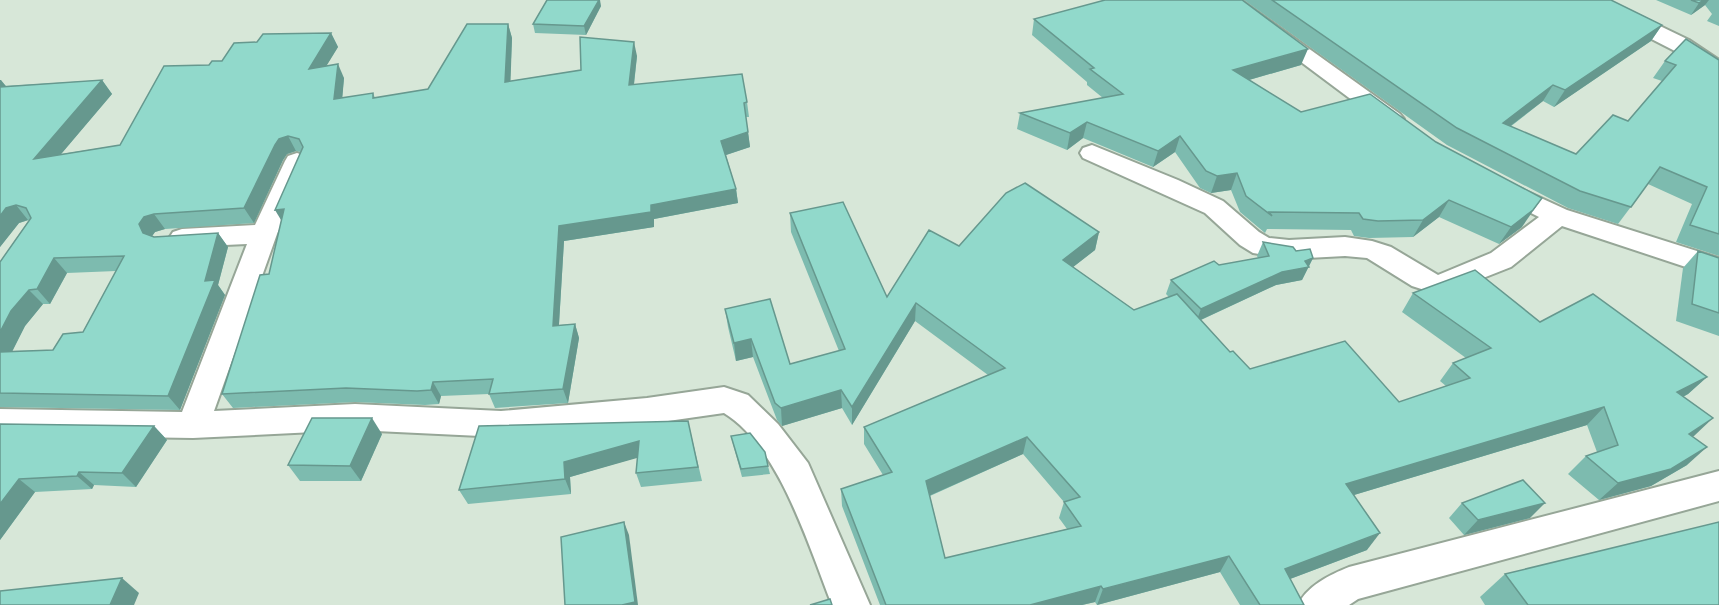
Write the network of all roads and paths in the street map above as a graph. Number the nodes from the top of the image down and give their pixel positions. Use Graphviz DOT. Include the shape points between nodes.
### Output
graph roads {
  1 [pos="1228,0"];
  2 [pos="1590,0"];
  3 [pos="1719,69"];
  4 [pos="1408,132"];
  5 [pos="1092,153"];
  6 [pos="297,161"];
  7 [pos="1481,177"];
  8 [pos="1558,216"];
  9 [pos="264,234"];
  10 [pos="165,240"];
  11 [pos="1719,268"];
  12 [pos="0,422"];
  13 [pos="193,425"];
  14 [pos="1719,486"];
  15 [pos="1356,594"];
  16 [pos="851,605"];
  17 [pos="1317,605"];
  1 -- 4 [label="street"];
  2 -- 3 [label="street" via="1681,45"];
  5 -- 8 [label="street" via="1216,208 1258,245 1280,249 1362,247 1396,260 1429,284 1440,285 1501,260"];
  6 -- 9 [label="street"];
  7 -- 8 [label="street"];
  8 -- 11 [label="street"];
  9 -- 10 [label="street"];
  9 -- 13 [label="street"];
  12 -- 13 [label="street"];
  13 -- 16 [label="street" via="355,417 501,424 724,400 737,404 767,434 796,473"];
  14 -- 15 [label="street"];
  15 -- 17 [label="street"];
}
